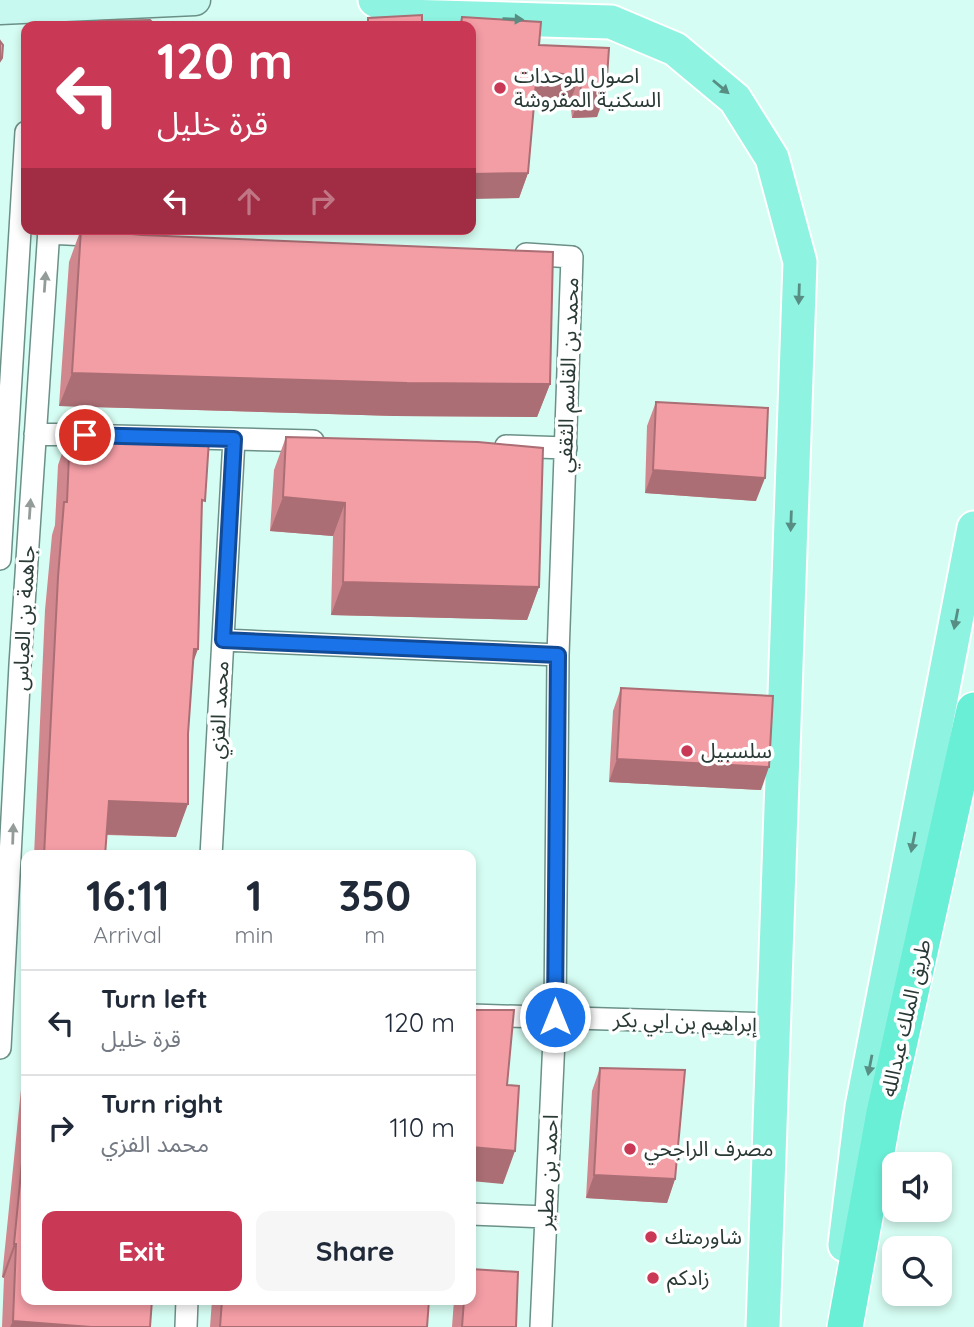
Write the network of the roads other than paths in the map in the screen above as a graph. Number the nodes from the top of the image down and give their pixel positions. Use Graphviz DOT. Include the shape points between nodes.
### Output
graph roads {
  1 [pos="195,0"];
  2 [pos="375,0"];
  3 [pos="0,9"];
  4 [pos="67,16"];
  5 [pos="33,17"];
  6 [pos="21,214"];
  7 [pos="48,235"];
  8 [pos="103,235"];
  9 [pos="131,237"];
  10 [pos="503,253"];
  11 [pos="35,433"];
  12 [pos="234,439"];
  13 [pos="331,442"];
  14 [pos="483,446"];
  15 [pos="566,448"];
  16 [pos="974,528"];
  17 [pos="0,559"];
  18 [pos="223,640"];
  19 [pos="558,655"];
  20 [pos="974,710"];
  21 [pos="211,850"];
  22 [pos="476,1015"];
  23 [pos="555,1017"];
  24 [pos="774,1024"];
  25 [pos="0,1048"];
  26 [pos="476,1214"];
  27 [pos="545,1217"];
  28 [pos="187,1305"];
  29 [pos="186,1327"];
  30 [pos="541,1327"];
  31 [pos="763,1327"];
  32 [pos="835,1327"];
  33 [pos="845,1327"];
  1 -- 4 [label="main road"];
  2 -- 24 [label="main road, one-way" via="404,16 611,22 675,49 735,99 772,158 800,262"];
  3 -- 5 [label="main road"];
  4 -- 5 [label="main road"];
  6 -- 17 [label="street, جاهمة بن العباس"];
  11 -- 7 [label="street, جاهمة بن العباس, one-way"];
  8 -- 9 [label="street"];
  10 -- 15 [label="street, محمد بن القاسم الثقفي" via="572,257"];
  11 -- 12 [label="street"];
  25 -- 11 [label="street, جاهمة بن العباس, one-way"];
  12 -- 13 [label="street"];
  12 -- 18 [label="street, محمد الفزي"];
  14 -- 15 [label="street"];
  15 -- 19 [label="street, محمد بن القاسم الثقفي"];
  16 -- 32 [label="main road, one-way" via="862,1107"];
  18 -- 19 [label="street"];
  18 -- 21 [label="street, محمد الفزي"];
  19 -- 23 [label="street, محمد بن القاسم الثقفي"];
  20 -- 33 [label="highway, طريق الملك عبدالله" via="884,1113"];
  22 -- 23 [label="street, إبراهيم بن ابي بكر"];
  23 -- 24 [label="street, إبراهيم بن ابي بكر"];
  23 -- 27 [label="street, احمد بن مطير"];
  24 -- 31 [label="main road"];
  26 -- 27 [label="street"];
  27 -- 30 [label="street, احمد بن مطير"];
  28 -- 29 [label="street"];
}
